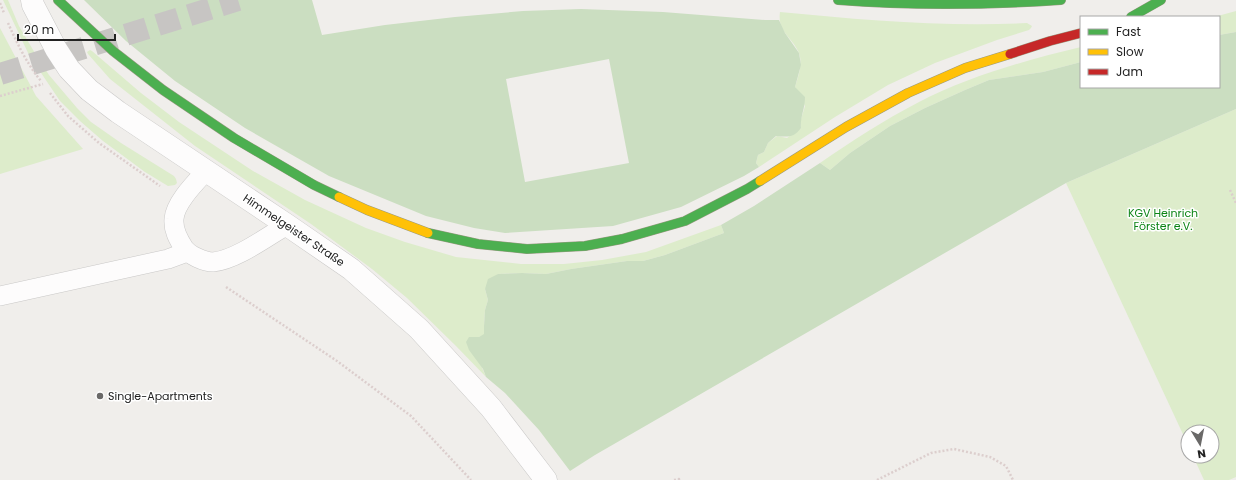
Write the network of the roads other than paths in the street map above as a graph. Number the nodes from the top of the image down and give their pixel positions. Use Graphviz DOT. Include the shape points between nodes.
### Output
graph roads {
  1 [pos="32,0"];
  2 [pos="58,0"];
  3 [pos="838,0"];
  4 [pos="1061,0"];
  5 [pos="1161,0"];
  6 [pos="1133,16"];
  7 [pos="1080,33"];
  8 [pos="206,171"];
  9 [pos="287,225"];
  10 [pos="187,252"];
  11 [pos="0,296"];
  12 [pos="546,480"];
  1 -- 8 [label="street, Himmelgeister Straße" via="56,49 69,69 89,90"];
  2 -- 7 [label="main road" via="113,51 163,90 234,138 314,184 367,210 428,233 478,244 527,249 585,246 622,239 685,220 747,189 846,127 908,93 965,68"];
  3 -- 4 [label="main road" via="874,3 1000,4"];
  5 -- 6 [label="main road"];
  8 -- 9 [label="street, Himmelgeister Straße"];
  8 -- 10 [label="lane" via="175,212 174,228"];
  9 -- 10 [label="lane" via="226,259 212,262"];
  9 -- 12 [label="street, Himmelgeister Straße" via="351,269 419,329 491,408"];
  10 -- 11 [label="lane" via="168,259"];
}
